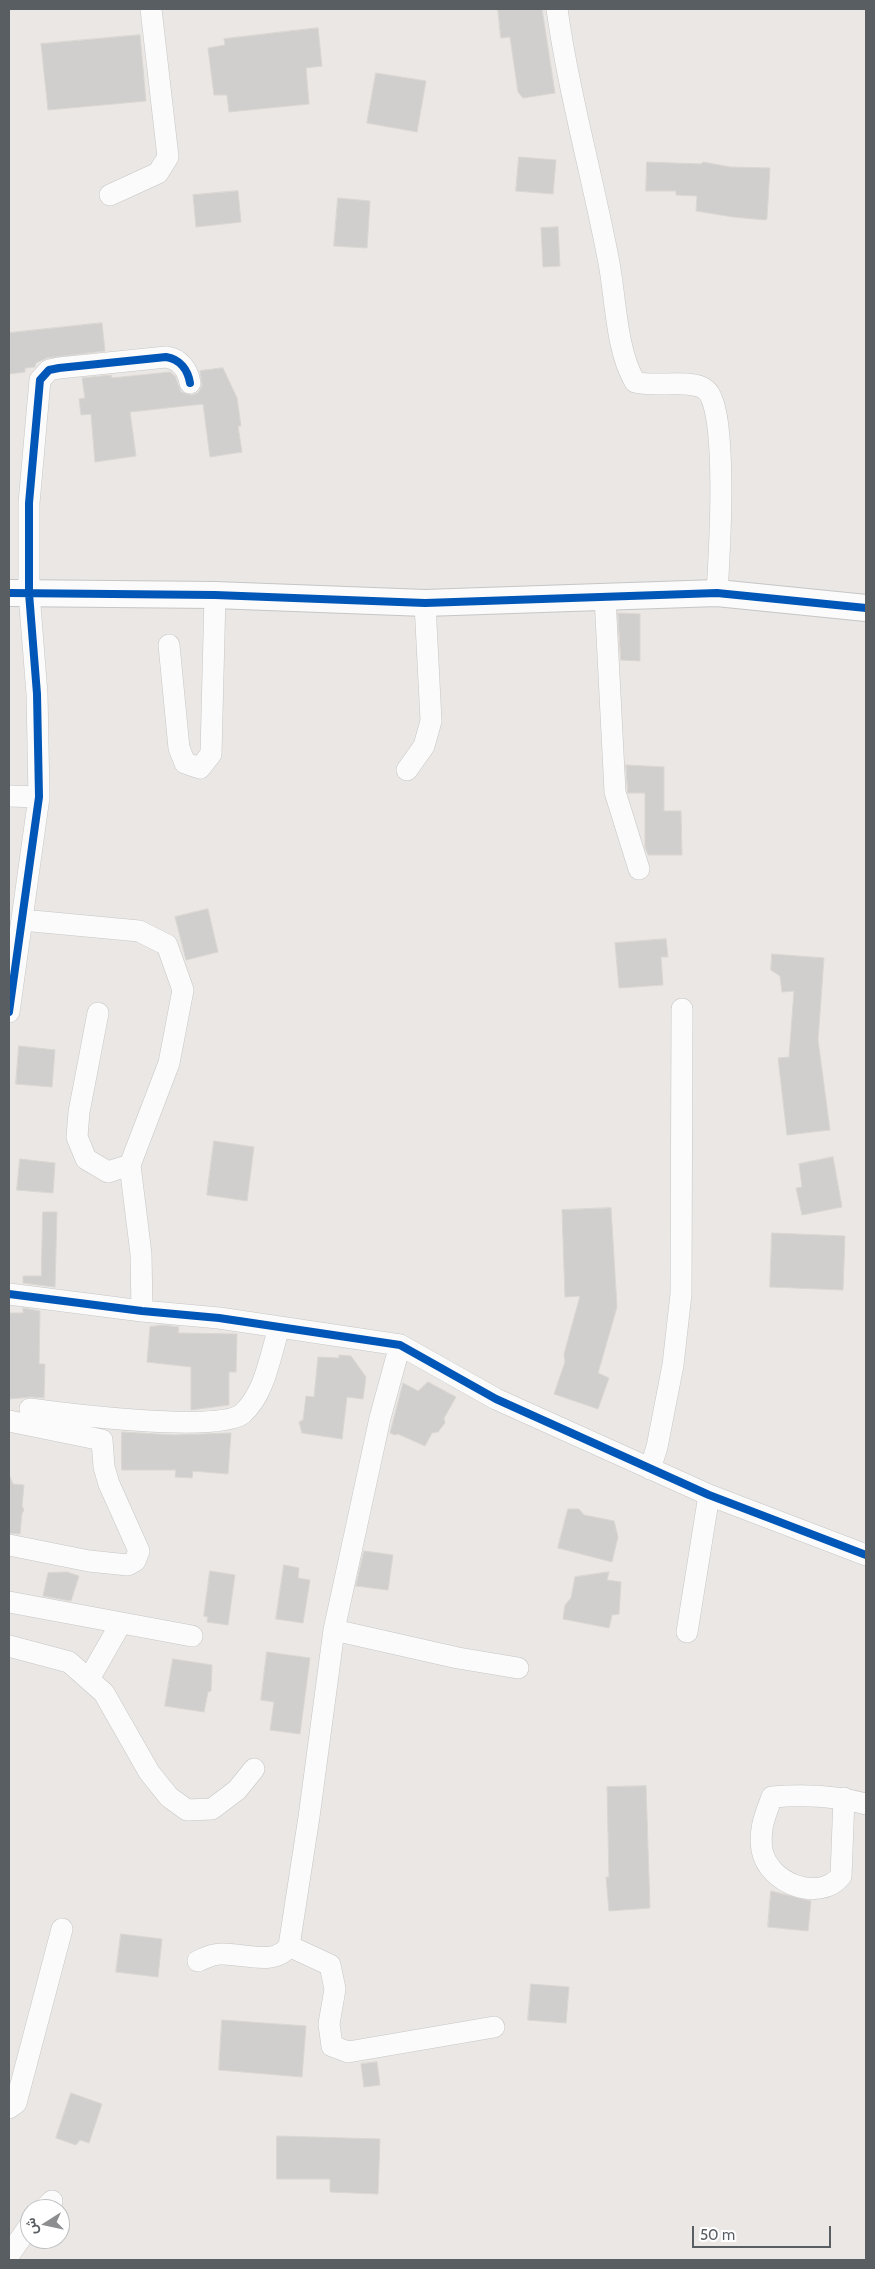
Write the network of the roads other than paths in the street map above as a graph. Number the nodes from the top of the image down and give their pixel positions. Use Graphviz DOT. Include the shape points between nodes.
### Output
graph roads {
  1 [pos="151,9"];
  2 [pos="557,9"];
  3 [pos="110,195"];
  4 [pos="190,383"];
  5 [pos="19,593"];
  6 [pos="716,593"];
  7 [pos="215,595"];
  8 [pos="605,597"];
  9 [pos="425,603"];
  10 [pos="866,608"];
  11 [pos="169,645"];
  12 [pos="407,770"];
  13 [pos="9,796"];
  14 [pos="39,797"];
  15 [pos="639,869"];
  16 [pos="22,920"];
  17 [pos="682,1009"];
  18 [pos="9,1012"];
  19 [pos="98,1013"];
  20 [pos="130,1165"];
  21 [pos="9,1294"];
  22 [pos="142,1311"];
  23 [pos="279,1328"];
  24 [pos="400,1344"];
  25 [pos="30,1409"];
  26 [pos="9,1421"];
  27 [pos="650,1469"];
  28 [pos="709,1495"];
  29 [pos="9,1545"];
  30 [pos="866,1555"];
  31 [pos="9,1602"];
  32 [pos="121,1623"];
  33 [pos="334,1630"];
  34 [pos="687,1632"];
  35 [pos="192,1636"];
  36 [pos="9,1646"];
  37 [pos="518,1668"];
  38 [pos="89,1679"];
  39 [pos="254,1769"];
  40 [pos="844,1798"];
  41 [pos="866,1804"];
  42 [pos="62,1928"];
  43 [pos="289,1946"];
  44 [pos="198,1962"];
  45 [pos="494,2027"];
  46 [pos="9,2108"];
  47 [pos="20,2238"];
  48 [pos="9,2254"];
  1 -- 3 [label="street" via="168,158 158,173"];
  2 -- 6 [label="street" via="564,58 609,264 628,370 635,382 646,385 695,385 706,390 717,412 720,558"];
  4 -- 5 [label="street" via="179,362 166,357 59,368 49,370 40,380"];
  5 -- 7 [label="street"];
  5 -- 14 [label="street" via="37,694"];
  6 -- 8 [label="street"];
  6 -- 10 [label="street"];
  7 -- 9 [label="street"];
  7 -- 11 [label="street" via="211,754 200,768 186,763 179,748"];
  8 -- 9 [label="street"];
  8 -- 15 [label="street" via="616,792"];
  9 -- 12 [label="street" via="431,721 424,746"];
  13 -- 14 [label="street"];
  14 -- 16 [label="street"];
  16 -- 18 [label="street"];
  16 -- 20 [label="street" via="139,931 167,945 183,990 169,1063"];
  17 -- 27 [label="street" via="681,1294 673,1365"];
  19 -- 20 [label="street" via="77,1137 86,1159 108,1172"];
  20 -- 22 [label="street" via="141,1254"];
  21 -- 22 [label="street"];
  22 -- 23 [label="street" via="219,1318"];
  23 -- 24 [label="street"];
  23 -- 25 [label="street" via="258,1396 241,1415 216,1422 132,1420"];
  24 -- 27 [label="street" via="496,1399"];
  24 -- 33 [label="street" via="380,1418"];
  26 -- 29 [label="street" via="102,1440 109,1484 139,1551 135,1561 128,1565"];
  27 -- 28 [label="street"];
  28 -- 30 [label="street"];
  28 -- 34 [label="street"];
  31 -- 32 [label="street"];
  32 -- 35 [label="street"];
  32 -- 38 [label="street"];
  33 -- 37 [label="street"];
  33 -- 43 [label="street"];
  36 -- 38 [label="street" via="69,1662"];
  38 -- 39 [label="street" via="104,1693 149,1772 169,1797 187,1810 212,1810 237,1790"];
  40 -- 40 [label="street" via="841,1876 834,1884 821,1889 799,1887 771,1870 762,1852 761,1826 772,1797 809,1794"];
  40 -- 41 [label="street"];
  42 -- 46 [label="street" via="16,2103"];
  43 -- 44 [label="street" via="276,1957 219,1954"];
  43 -- 45 [label="street" via="330,1965 335,1989 329,2024 332,2046 348,2052"];
  47 -- 48 [label="street"];
}
